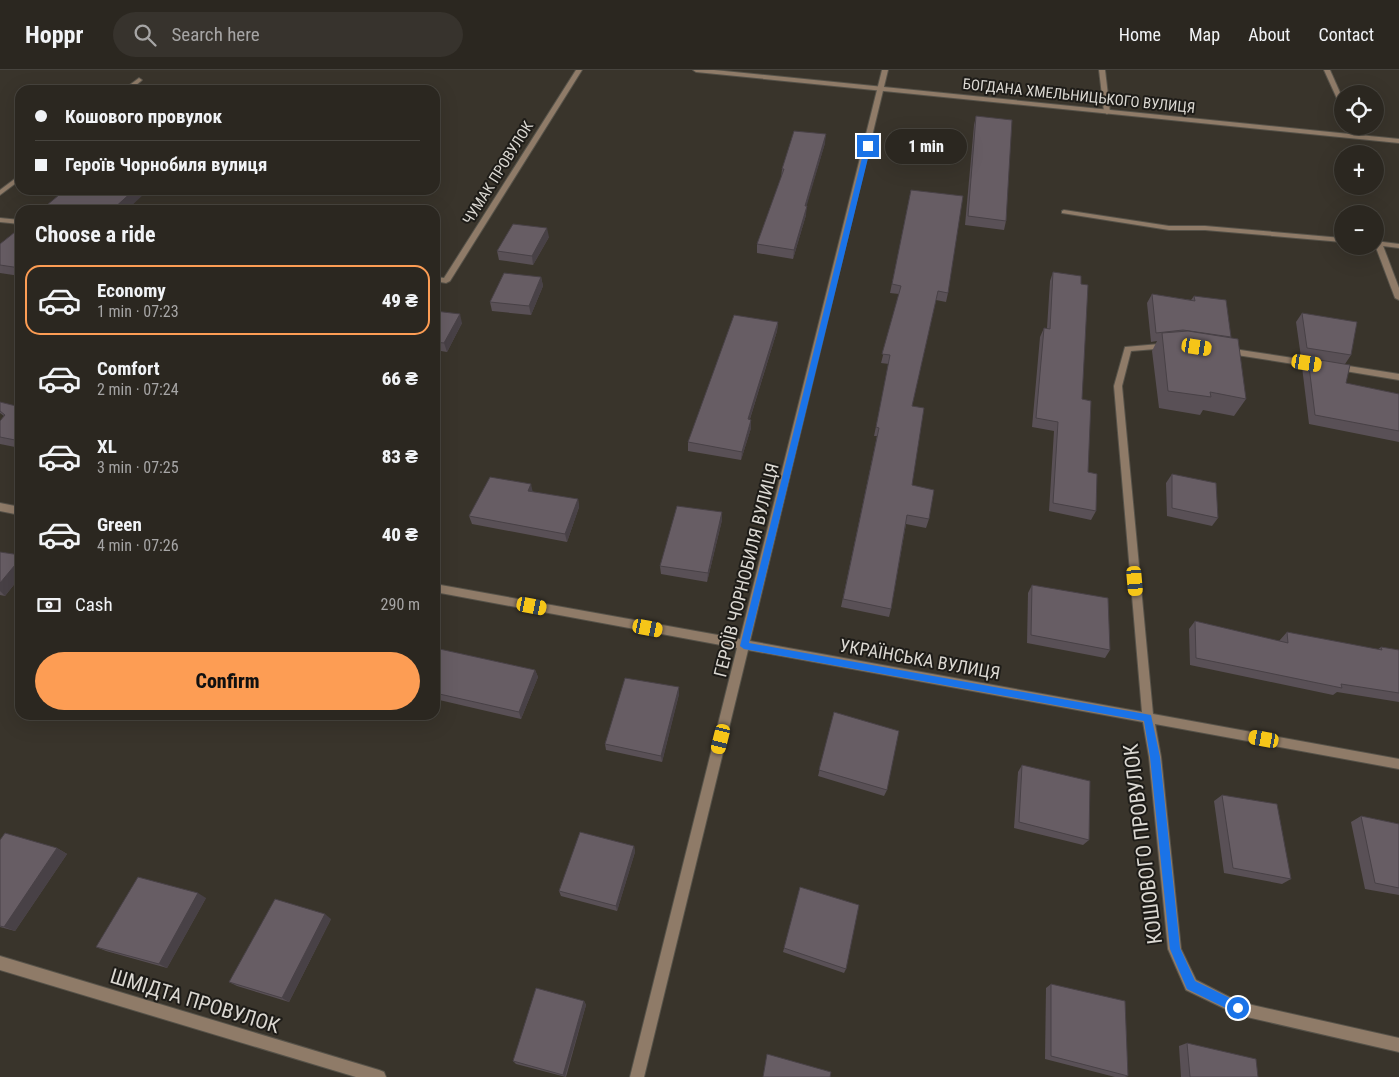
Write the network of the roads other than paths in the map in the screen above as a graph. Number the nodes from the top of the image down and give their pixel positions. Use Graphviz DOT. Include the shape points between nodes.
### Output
graph roads {
  1 [pos="579,70"];
  2 [pos="696,70"];
  3 [pos="886,70"];
  4 [pos="1102,70"];
  5 [pos="1327,70"];
  6 [pos="139,80"];
  7 [pos="132,85"];
  8 [pos="1334,85"];
  9 [pos="882,89"];
  10 [pos="1108,112"];
  11 [pos="1359,137"];
  12 [pos="1399,141"];
  13 [pos="15,181"];
  14 [pos="0,194"];
  15 [pos="1064,212"];
  16 [pos="0,220"];
  17 [pos="15,222"];
  18 [pos="1334,239"];
  19 [pos="1384,244"];
  20 [pos="1399,246"];
  21 [pos="1381,255"];
  22 [pos="440,280"];
  23 [pos="1399,298"];
  24 [pos="1178,344"];
  25 [pos="1217,350"];
  26 [pos="1399,377"];
  27 [pos="0,507"];
  28 [pos="15,510"];
  29 [pos="440,589"];
  30 [pos="744,646"];
  31 [pos="1148,718"];
  32 [pos="1399,764"];
  33 [pos="0,963"];
  34 [pos="1399,1045"];
  35 [pos="379,1077"];
  36 [pos="637,1077"];
  1 -- 22 [label="street, ЧУМАК ПРОВУЛОК" via="446,281"];
  2 -- 9 [label="street, БОГДАНА ХМЕЛЬНИЦЬКОГО ВУЛИЦЯ"];
  3 -- 9 [label="street, ГЕРОЇВ ЧОРНОБИЛЯ ВУЛИЦЯ"];
  4 -- 10 [label="street"];
  5 -- 8 [label="street"];
  6 -- 7 [label="street"];
  9 -- 10 [label="street, БОГДАНА ХМЕЛЬНИЦЬКОГО ВУЛИЦЯ"];
  9 -- 30 [label="street, ГЕРОЇВ ЧОРНОБИЛЯ ВУЛИЦЯ"];
  10 -- 11 [label="street, БОГДАНА ХМЕЛЬНИЦЬКОГО ВУЛИЦЯ"];
  11 -- 12 [label="street, БОГДАНА ХМЕЛЬНИЦЬКОГО ВУЛИЦЯ"];
  13 -- 14 [label="street"];
  15 -- 18 [label="street" via="1169,228"];
  16 -- 17 [label="street"];
  19 -- 20 [label="street"];
  21 -- 23 [label="street"];
  24 -- 31 [label="street, КОШОВОГО ПРОВУЛОК" via="1128,349 1118,386"];
  25 -- 26 [label="street"];
  27 -- 28 [label="street"];
  29 -- 30 [label="street, УКРАЇНСЬКА ВУЛИЦЯ"];
  30 -- 31 [label="street, УКРАЇНСЬКА ВУЛИЦЯ"];
  30 -- 36 [label="street, ГЕРОЇВ ЧОРНОБИЛЯ ВУЛИЦЯ"];
  31 -- 32 [label="street, УКРАЇНСЬКА ВУЛИЦЯ"];
  31 -- 34 [label="street, КОШОВОГО ПРОВУЛОК" via="1175,949 1191,985 1238,1008"];
  33 -- 35 [label="street, ШМІДТА ПРОВУЛОК"];
}
